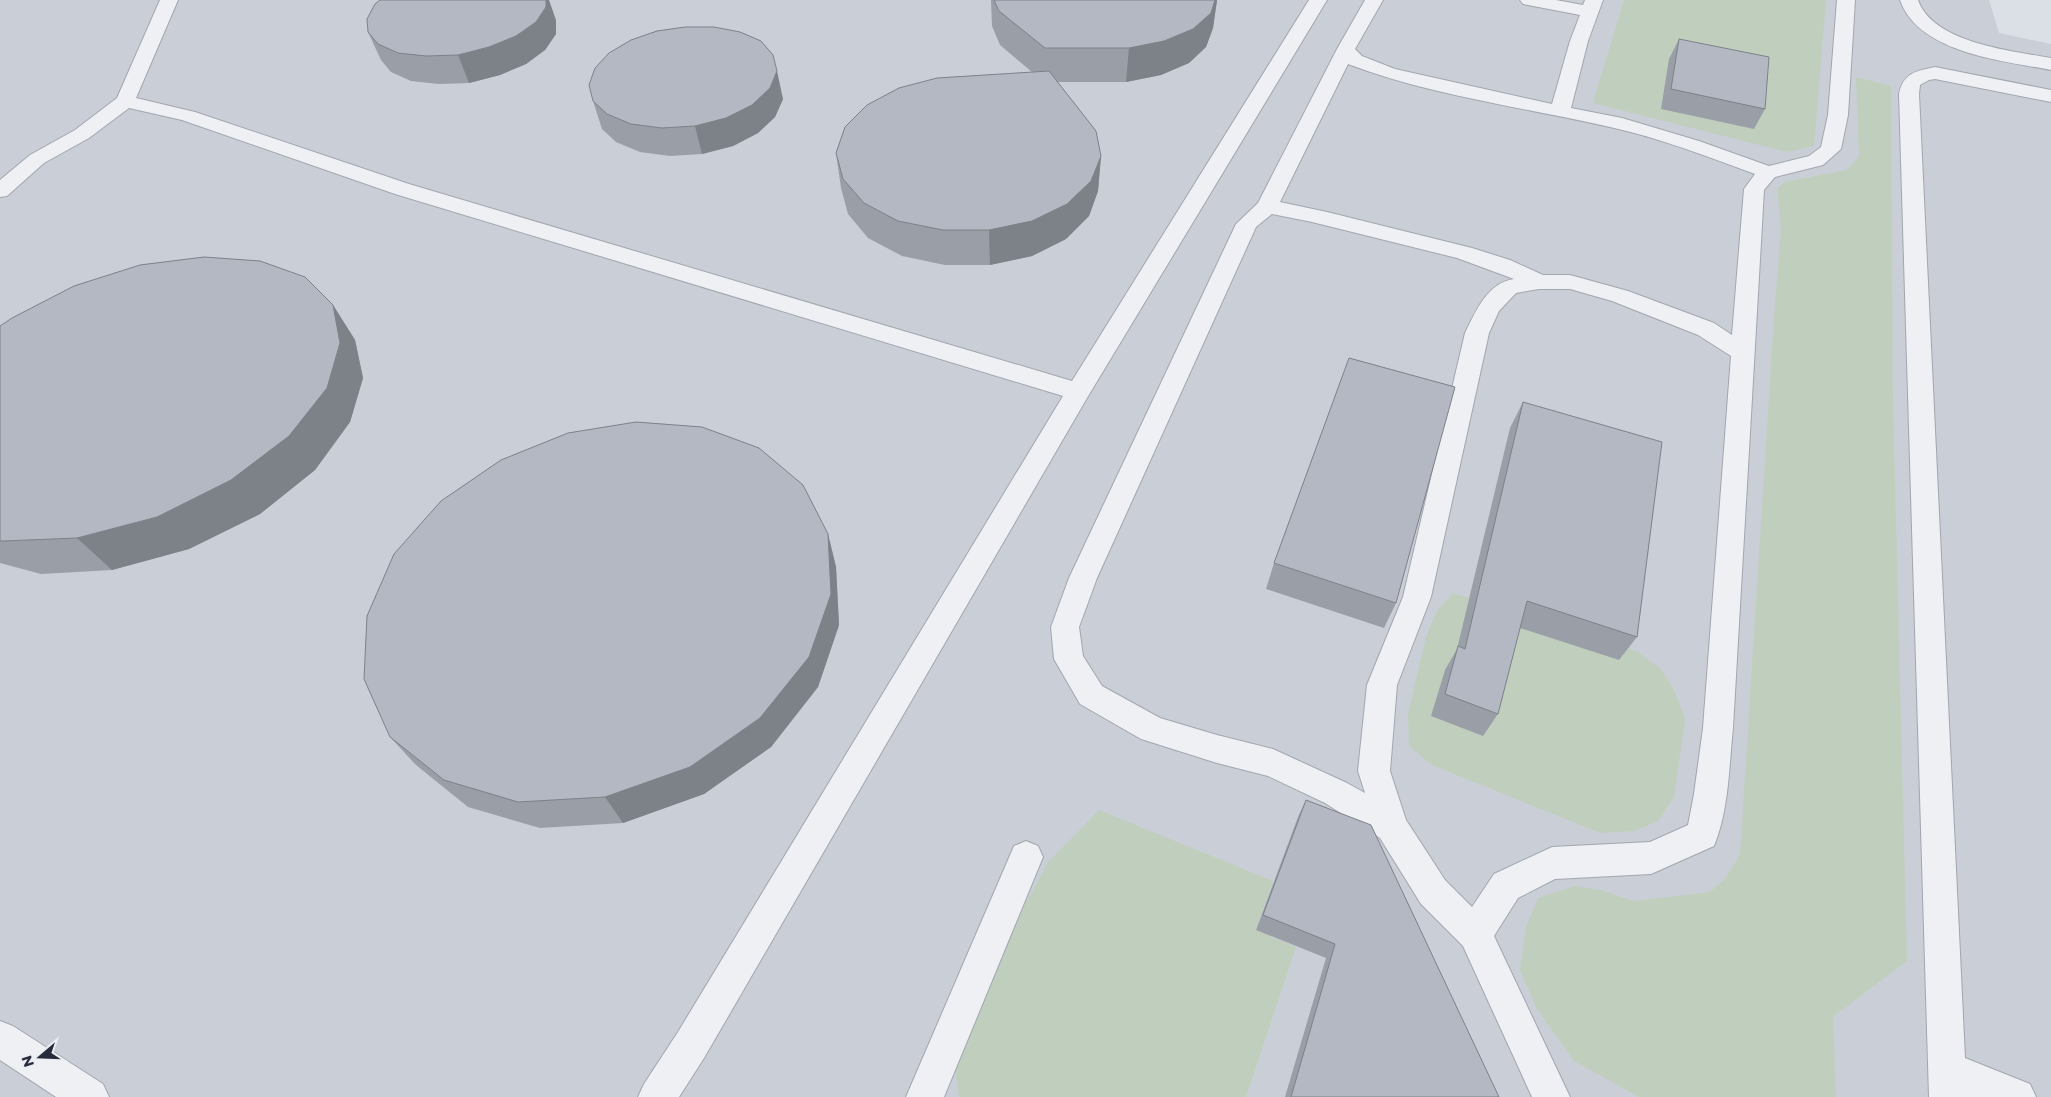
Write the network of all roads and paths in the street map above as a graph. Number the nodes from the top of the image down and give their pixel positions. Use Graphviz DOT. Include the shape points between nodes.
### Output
graph roads {
  1 [pos="169,0"];
  2 [pos="1318,0"];
  3 [pos="1374,0"];
  4 [pos="1529,0"];
  5 [pos="1846,0"];
  6 [pos="1909,0"];
  7 [pos="1592,6"];
  8 [pos="1346,49"];
  9 [pos="2051,64"];
  10 [pos="2051,96"];
  11 [pos="125,101"];
  12 [pos="1560,112"];
  13 [pos="1768,172"];
  14 [pos="0,191"];
  15 [pos="1267,207"];
  16 [pos="1539,282"];
  17 [pos="1743,353"];
  18 [pos="1078,392"];
  19 [pos="1392,827"];
  20 [pos="1026,857"];
  21 [pos="1475,934"];
  22 [pos="0,1039"];
  23 [pos="1947,1083"];
  24 [pos="90,1097"];
  25 [pos="657,1097"];
  26 [pos="925,1097"];
  27 [pos="1551,1097"];
  28 [pos="2017,1097"];
  1 -- 11 [label="lane"];
  2 -- 18 [label="lane"];
  3 -- 8 [label="lane"];
  4 -- 7 [label="lane"];
  5 -- 13 [label="lane" via="1838,115 1831,149 1816,161"];
  6 -- 9 [label="lane" via="1914,13 1930,28 1953,40 1987,51"];
  7 -- 12 [label="lane"];
  8 -- 12 [label="lane" via="1355,60 1389,73"];
  8 -- 15 [label="lane"];
  10 -- 23 [label="lane" via="1935,73 1923,75 1911,84 1909,94"];
  11 -- 14 [label="lane" via="82,134 37,159"];
  11 -- 18 [label="lane" via="188,116 402,189"];
  12 -- 13 [label="lane" via="1615,122"];
  13 -- 17 [label="lane" via="1754,189"];
  15 -- 16 [label="lane" via="1318,215 1471,255 1518,270"];
  15 -- 19 [label="lane" via="1247,224 1083,578 1066,627 1069,659 1091,695 1152,729 1272,763 1336,794"];
  16 -- 17 [label="lane" via="1570,282 1620,296 1706,329"];
  16 -- 19 [label="lane" via="1509,287 1489,307 1478,334 1417,597 1382,686 1374,771"];
  17 -- 21 [label="lane" via="1718,728 1702,835 1651,858 1552,863 1506,886"];
  18 -- 25 [label="lane" via="696,1037"];
  19 -- 21 [label="lane" via="1433,892"];
  20 -- 26 [label="lane"];
  21 -- 27 [label="lane"];
  22 -- 24 [label="lane"];
  23 -- 28 [label="lane"];
}
